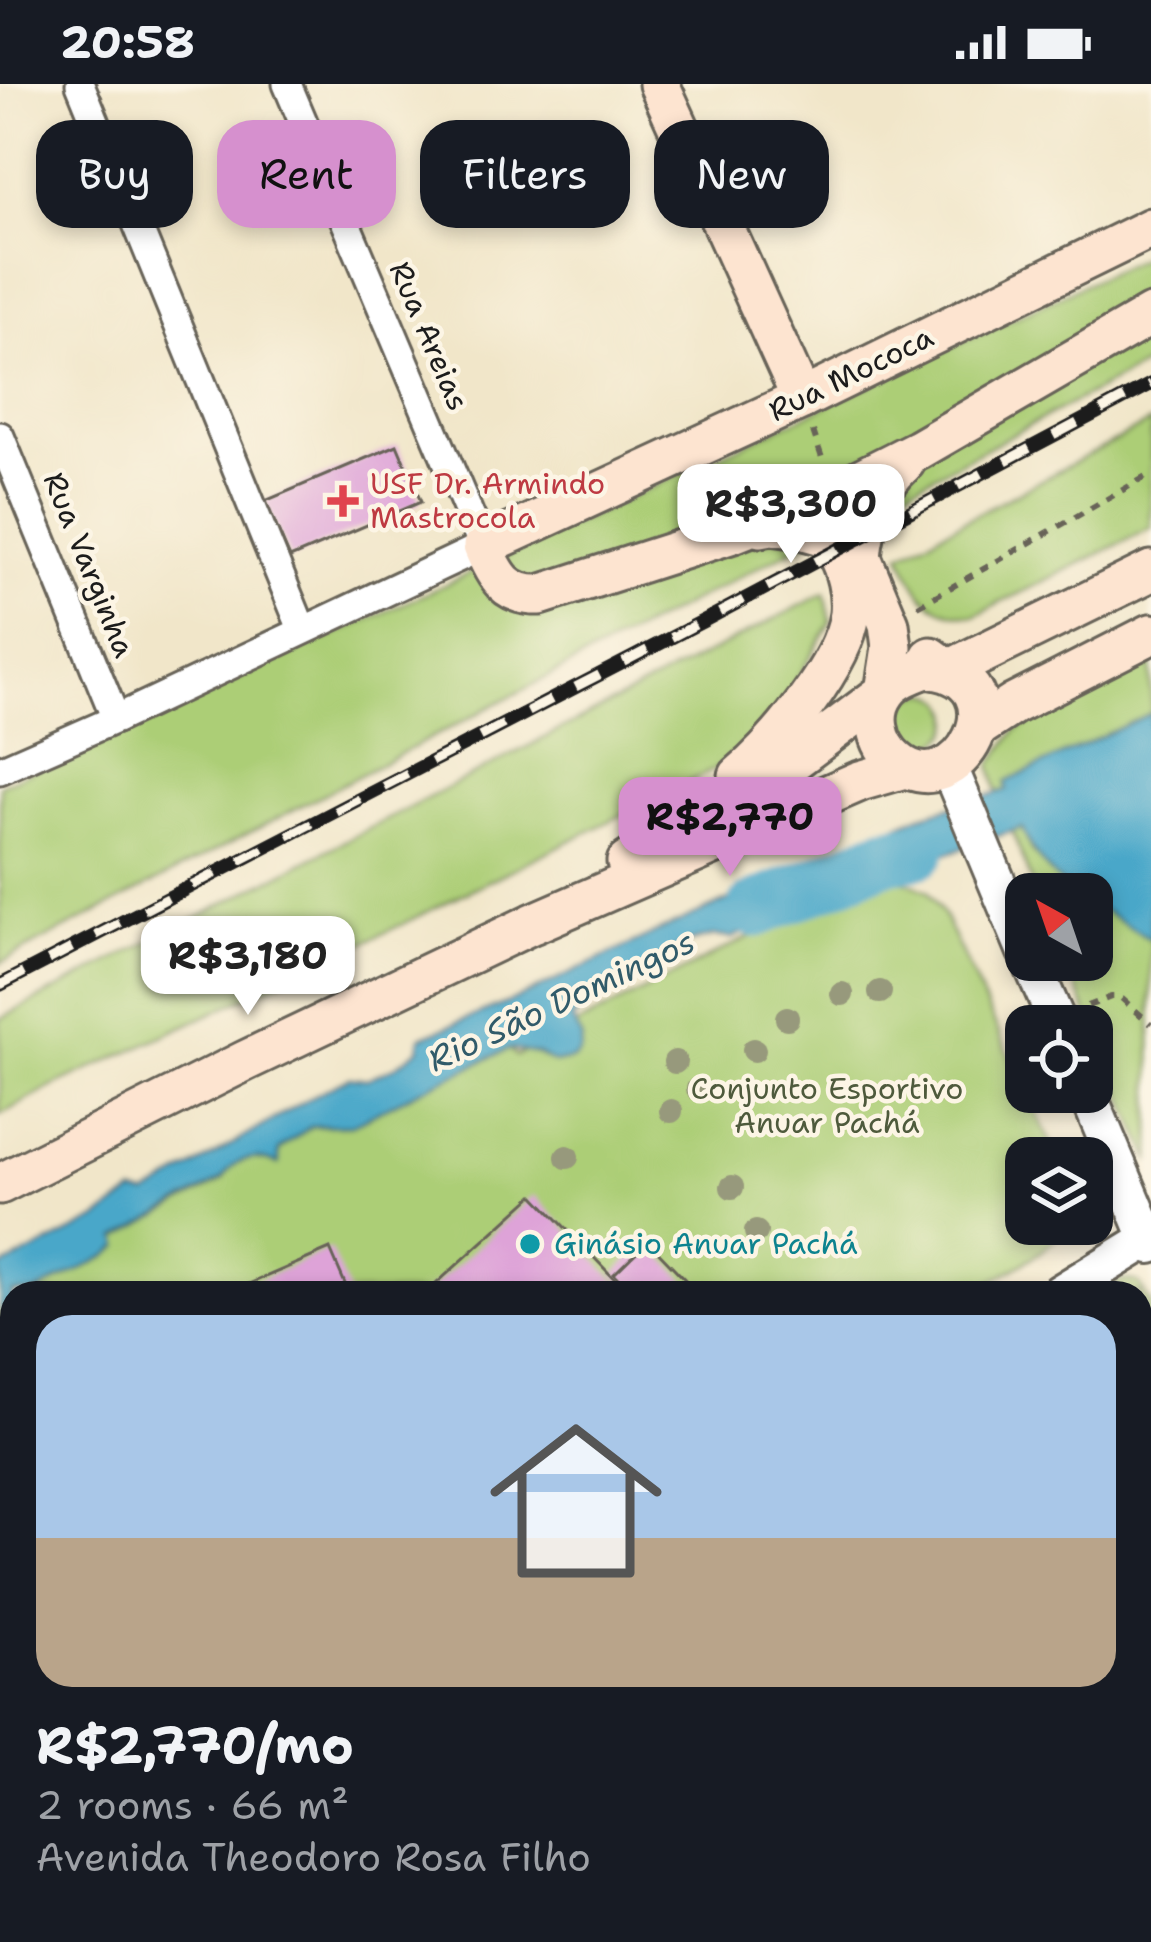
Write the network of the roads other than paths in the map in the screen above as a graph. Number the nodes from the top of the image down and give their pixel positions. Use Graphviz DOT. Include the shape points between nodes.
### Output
graph roads {
  1 [pos="80,84"];
  2 [pos="287,84"];
  3 [pos="666,86"];
  4 [pos="1151,228"];
  5 [pos="1151,315"];
  6 [pos="802,399"];
  7 [pos="1,442"];
  8 [pos="918,450"];
  9 [pos="733,533"];
  10 [pos="826,536"];
  11 [pos="483,546"];
  12 [pos="861,557"];
  13 [pos="1151,571"];
  14 [pos="903,615"];
  15 [pos="302,629"];
  16 [pos="1151,634"];
  17 [pos="949,670"];
  18 [pos="885,692"];
  19 [pos="116,719"];
  20 [pos="979,727"];
  21 [pos="905,768"];
  22 [pos="0,770"];
  23 [pos="954,782"];
  24 [pos="670,833"];
  25 [pos="1005,906"];
  26 [pos="532,924"];
  27 [pos="1096,1113"];
  28 [pos="0,1184"];
  29 [pos="1150,1242"];
  30 [pos="1081,1281"];
  1 -- 15 [label="street"];
  2 -- 11 [label="street, Rua Areias"];
  3 -- 6 [label="main road"];
  4 -- 6 [label="main road, Rua Mococa"];
  5 -- 8 [label="main road"];
  6 -- 11 [label="main road, Rua Mococa"];
  7 -- 19 [label="street, Rua Varginha"];
  8 -- 9 [label="main road"];
  8 -- 12 [label="main road" via="890,476 867,516"];
  9 -- 10 [label="main road" via="771,525"];
  9 -- 11 [label="main road" via="540,595 507,586"];
  10 -- 12 [label="main road"];
  10 -- 24 [label="main road" via="849,594 840,644 799,713 760,758"];
  11 -- 15 [label="street, Rua Mococa"];
  12 -- 14 [label="main road"];
  13 -- 17 [label="main road"];
  14 -- 17 [label="main road"];
  14 -- 18 [label="main road"];
  15 -- 19 [label="street, Rua Mococa"];
  16 -- 20 [label="main road"];
  17 -- 18 [label="main road" via="926,668"];
  17 -- 20 [label="main road" via="977,702"];
  18 -- 21 [label="main road" via="879,737"];
  18 -- 24 [label="main road" via="781,770"];
  19 -- 22 [label="street, Rua Mococa"];
  20 -- 23 [label="main road"];
  21 -- 23 [label="main road"];
  21 -- 26 [label="main road"];
  23 -- 25 [label="street"];
  24 -- 26 [label="main road"];
  26 -- 28 [label="main road"];
  27 -- 29 [label="street"];
  29 -- 30 [label="street"];
}
